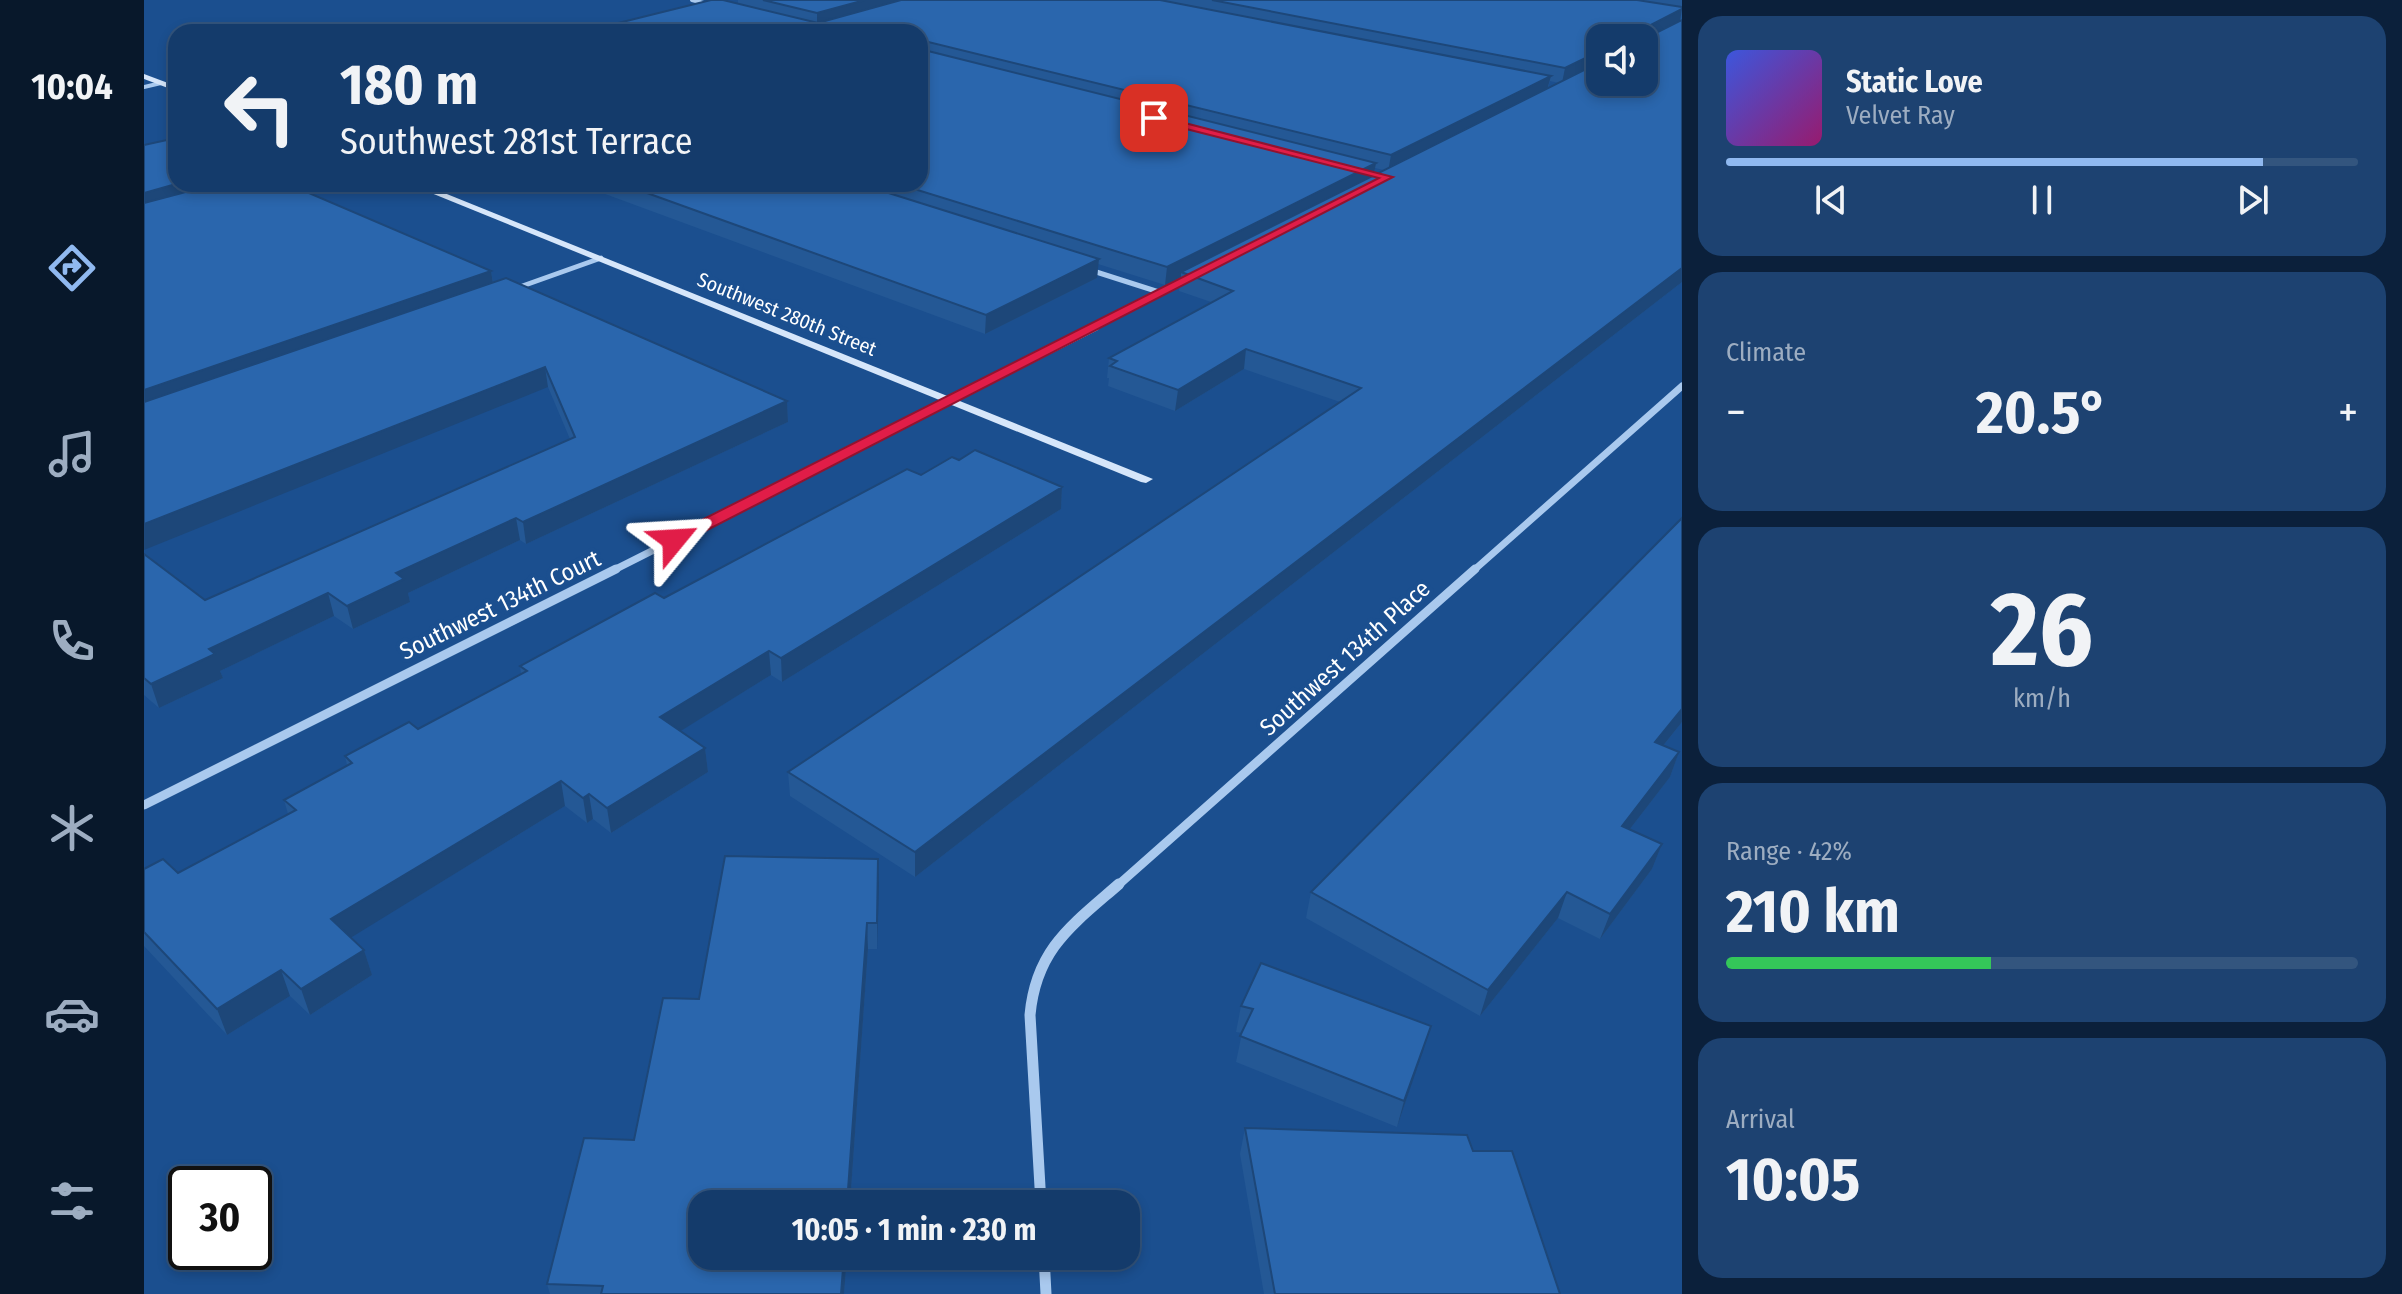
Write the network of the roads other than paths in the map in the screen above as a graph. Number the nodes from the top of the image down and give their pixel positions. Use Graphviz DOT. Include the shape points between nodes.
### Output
graph roads {
  1 [pos="692,0"];
  2 [pos="720,7"];
  3 [pos="144,76"];
  4 [pos="161,83"];
  5 [pos="168,86"];
  6 [pos="144,87"];
  7 [pos="434,192"];
  8 [pos="601,258"];
  9 [pos="1089,269"];
  10 [pos="1204,271"];
  11 [pos="1162,293"];
  12 [pos="498,295"];
  13 [pos="1682,386"];
  14 [pos="953,401"];
  15 [pos="1146,479"];
  16 [pos="144,805"];
  17 [pos="1040,1190"];
  18 [pos="1045,1270"];
  19 [pos="1046,1294"];
  1 -- 2 [label="street"];
  3 -- 4 [label="street"];
  4 -- 5 [label="street"];
  4 -- 6 [label="street"];
  7 -- 8 [label="street, Southwest 280th Street"];
  8 -- 12 [label="street"];
  8 -- 14 [label="street, Southwest 280th Street"];
  9 -- 11 [label="street"];
  10 -- 11 [label="street, Southwest 134th Court"];
  11 -- 14 [label="street, Southwest 134th Court"];
  13 -- 17 [label="street, Southwest 134th Place" via="1070,927 1033,984 1030,1015"];
  14 -- 15 [label="street, Southwest 280th Street"];
  14 -- 16 [label="street, Southwest 134th Court"];
  18 -- 19 [label="street"];
}
